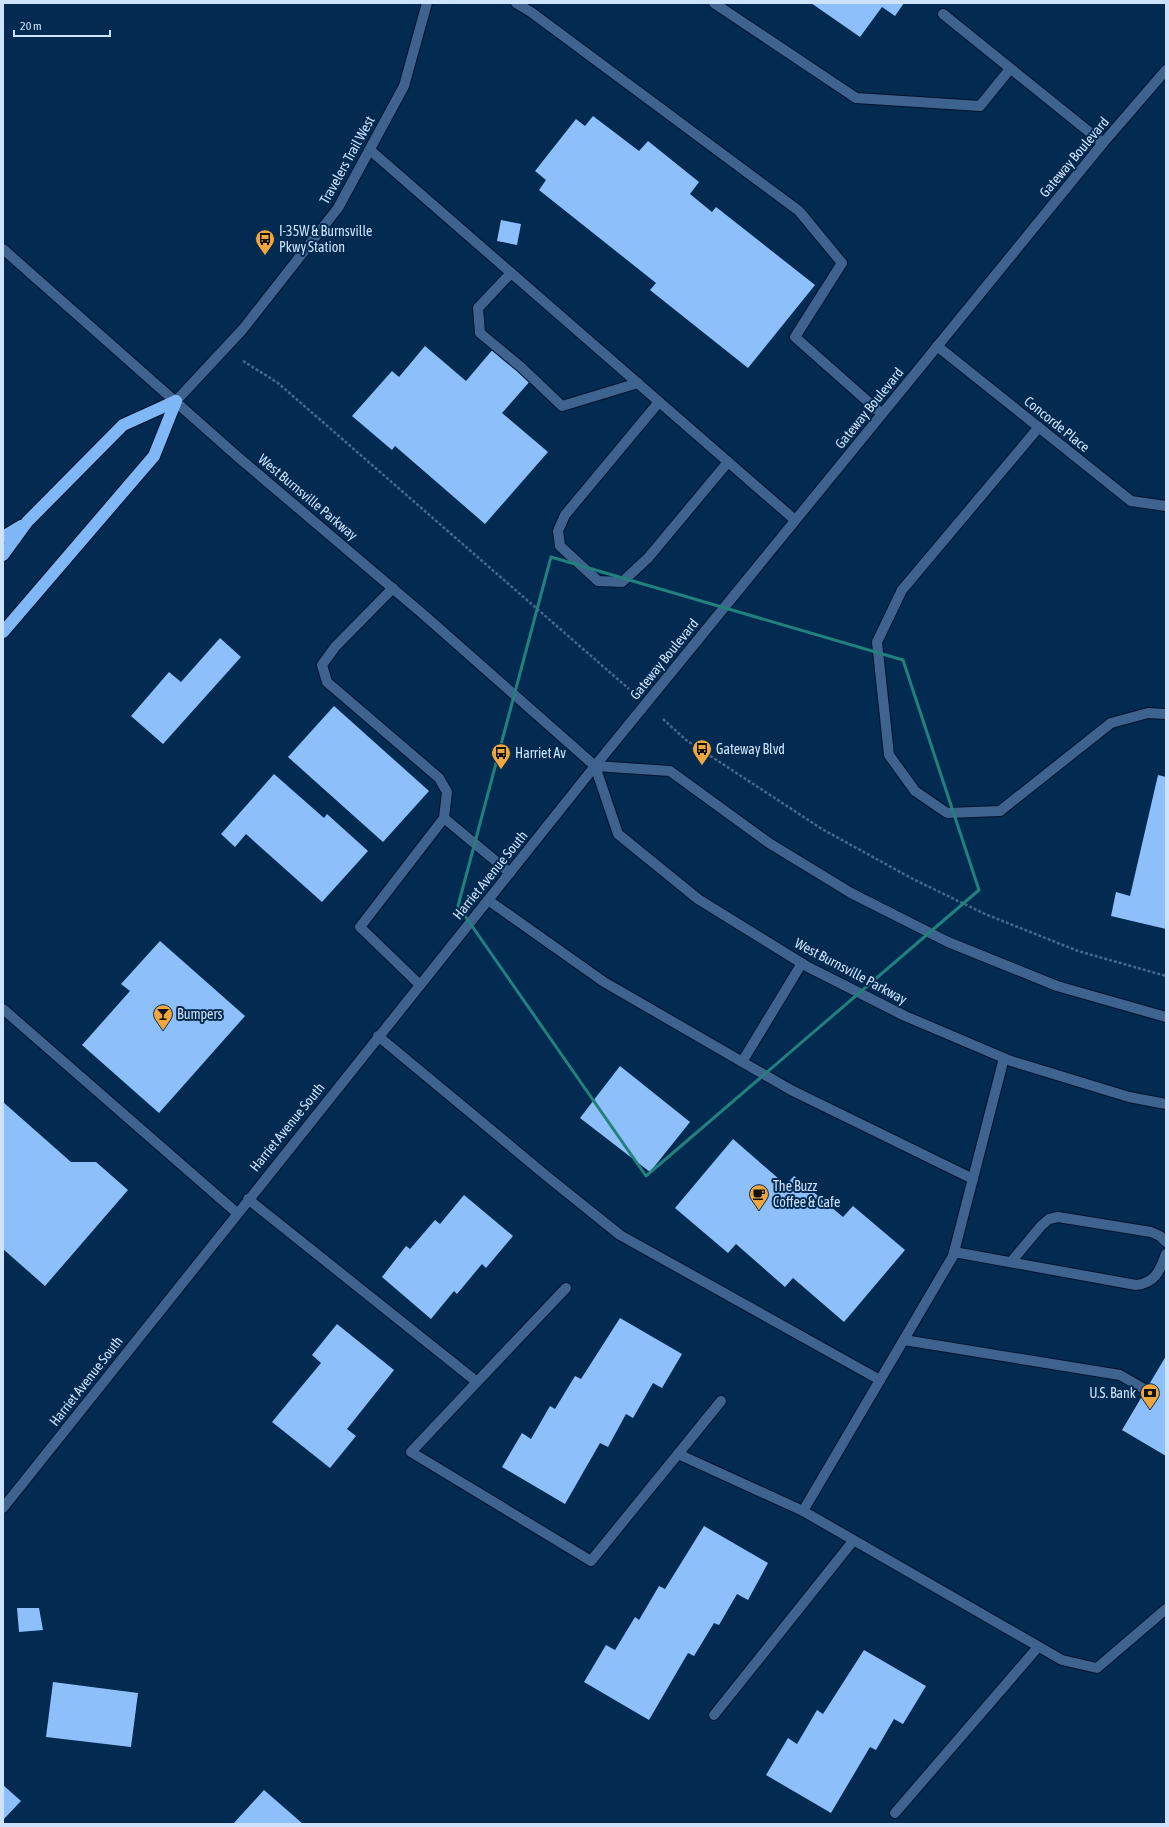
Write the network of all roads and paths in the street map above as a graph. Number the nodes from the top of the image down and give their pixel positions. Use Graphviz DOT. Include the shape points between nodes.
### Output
graph roads {
  1 [pos="427,3"];
  2 [pos="516,3"];
  3 [pos="714,3"];
  4 [pos="943,14"];
  5 [pos="1010,69"];
  6 [pos="1166,70"];
  7 [pos="1103,143"];
  8 [pos="370,150"];
  9 [pos="3,249"];
  10 [pos="511,273"];
  11 [pos="937,346"];
  12 [pos="250,366"];
  13 [pos="638,383"];
  14 [pos="176,401"];
  15 [pos="659,402"];
  16 [pos="882,414"];
  17 [pos="1039,427"];
  18 [pos="728,462"];
  19 [pos="1166,506"];
  20 [pos="795,520"];
  21 [pos="27,522"];
  22 [pos="3,537"];
  23 [pos="3,555"];
  24 [pos="393,588"];
  25 [pos="3,632"];
  26 [pos="646,704"];
  27 [pos="1166,714"];
  28 [pos="595,766"];
  29 [pos="444,818"];
  30 [pos="510,872"];
  31 [pos="488,900"];
  32 [pos="802,963"];
  33 [pos="1166,976"];
  34 [pos="420,985"];
  35 [pos="3,1008"];
  36 [pos="1166,1017"];
  37 [pos="378,1036"];
  38 [pos="1004,1058"];
  39 [pos="742,1062"];
  40 [pos="1166,1104"];
  41 [pos="973,1179"];
  42 [pos="248,1199"];
  43 [pos="236,1213"];
  44 [pos="1166,1242"];
  45 [pos="954,1252"];
  46 [pos="1166,1254"];
  47 [pos="1011,1262"];
  48 [pos="566,1288"];
  49 [pos="904,1340"];
  50 [pos="880,1380"];
  51 [pos="477,1382"];
  52 [pos="1146,1390"];
  53 [pos="722,1401"];
  54 [pos="678,1454"];
  55 [pos="3,1508"];
  56 [pos="803,1512"];
  57 [pos="853,1541"];
  58 [pos="1166,1609"];
  59 [pos="1038,1647"];
  60 [pos="714,1715"];
  61 [pos="896,1813"];
  1 -- 8 [label="street, Travelers Trail West" via="404,86"];
  2 -- 16 [label="street" via="532,12 799,211 842,263 795,337"];
  3 -- 5 [label="street" via="856,98 980,106"];
  4 -- 5 [label="street"];
  5 -- 7 [label="street"];
  6 -- 7 [label="street, Gateway Boulevard"];
  7 -- 11 [label="street, Gateway Boulevard"];
  8 -- 10 [label="street"];
  8 -- 14 [label="street, Travelers Trail West" via="338,208 243,329"];
  9 -- 14 [label="street, West Burnsville Parkway"];
  10 -- 13 [label="street"];
  10 -- 13 [label="street" via="478,308 480,333 562,406"];
  11 -- 16 [label="street, Gateway Boulevard"];
  11 -- 17 [label="street, Concorde Place"];
  12 -- 26 [label="path" via="278,383"];
  13 -- 15 [label="street"];
  14 -- 21 [label="highway" via="123,425"];
  14 -- 24 [label="street, West Burnsville Parkway"];
  14 -- 25 [label="highway" via="154,456"];
  15 -- 18 [label="street"];
  15 -- 18 [label="street" via="565,515 558,531 560,546 598,581 622,582 648,558"];
  16 -- 20 [label="street, Gateway Boulevard"];
  17 -- 19 [label="street, Concorde Place" via="1131,501"];
  17 -- 27 [label="street" via="902,590 877,642 889,755 915,791 947,813 1000,811 1111,723 1148,714"];
  18 -- 20 [label="street"];
  20 -- 26 [label="street, Gateway Boulevard"];
  21 -- 22 [label="highway"];
  21 -- 23 [label="highway"];
  24 -- 28 [label="street, West Burnsville Parkway"];
  24 -- 29 [label="street" via="335,647 322,665 328,682 439,778 447,792"];
  26 -- 28 [label="street, Gateway Boulevard"];
  26 -- 33 [label="path" via="692,744 822,829 911,878 985,914 1078,951"];
  28 -- 30 [label="street, Harriet Avenue South"];
  28 -- 32 [label="street, West Burnsville Parkway" via="618,834 698,899"];
  28 -- 36 [label="street" via="670,771 769,843 851,893 948,942 1057,986"];
  29 -- 30 [label="street"];
  29 -- 34 [label="street" via="360,927"];
  30 -- 31 [label="street, Harriet Avenue South"];
  31 -- 34 [label="street, Harriet Avenue South"];
  31 -- 39 [label="street" via="604,982"];
  32 -- 38 [label="street, West Burnsville Parkway" via="904,1016"];
  32 -- 39 [label="street"];
  34 -- 37 [label="street, Harriet Avenue South"];
  35 -- 43 [label="street"];
  37 -- 42 [label="street, Harriet Avenue South"];
  37 -- 50 [label="street" via="620,1235"];
  38 -- 40 [label="street, West Burnsville Parkway" via="1129,1097"];
  38 -- 41 [label="street"];
  39 -- 41 [label="street" via="791,1090"];
  41 -- 45 [label="street"];
  42 -- 43 [label="street, Harriet Avenue South"];
  42 -- 51 [label="street"];
  43 -- 55 [label="street, Harriet Avenue South"];
  44 -- 47 [label="street" via="1151,1232 1058,1217 1049,1218"];
  45 -- 47 [label="street"];
  45 -- 49 [label="street"];
  46 -- 47 [label="street" via="1156,1276 1147,1284 1136,1285"];
  48 -- 51 [label="street"];
  49 -- 50 [label="street"];
  49 -- 52 [label="street" via="1120,1375"];
  50 -- 56 [label="street"];
  51 -- 54 [label="street" via="411,1452 591,1561"];
  53 -- 54 [label="street"];
  54 -- 56 [label="street"];
  56 -- 57 [label="street"];
  57 -- 59 [label="street"];
  57 -- 60 [label="street"];
  58 -- 59 [label="street" via="1097,1668 1062,1660"];
  59 -- 61 [label="street"];
}
